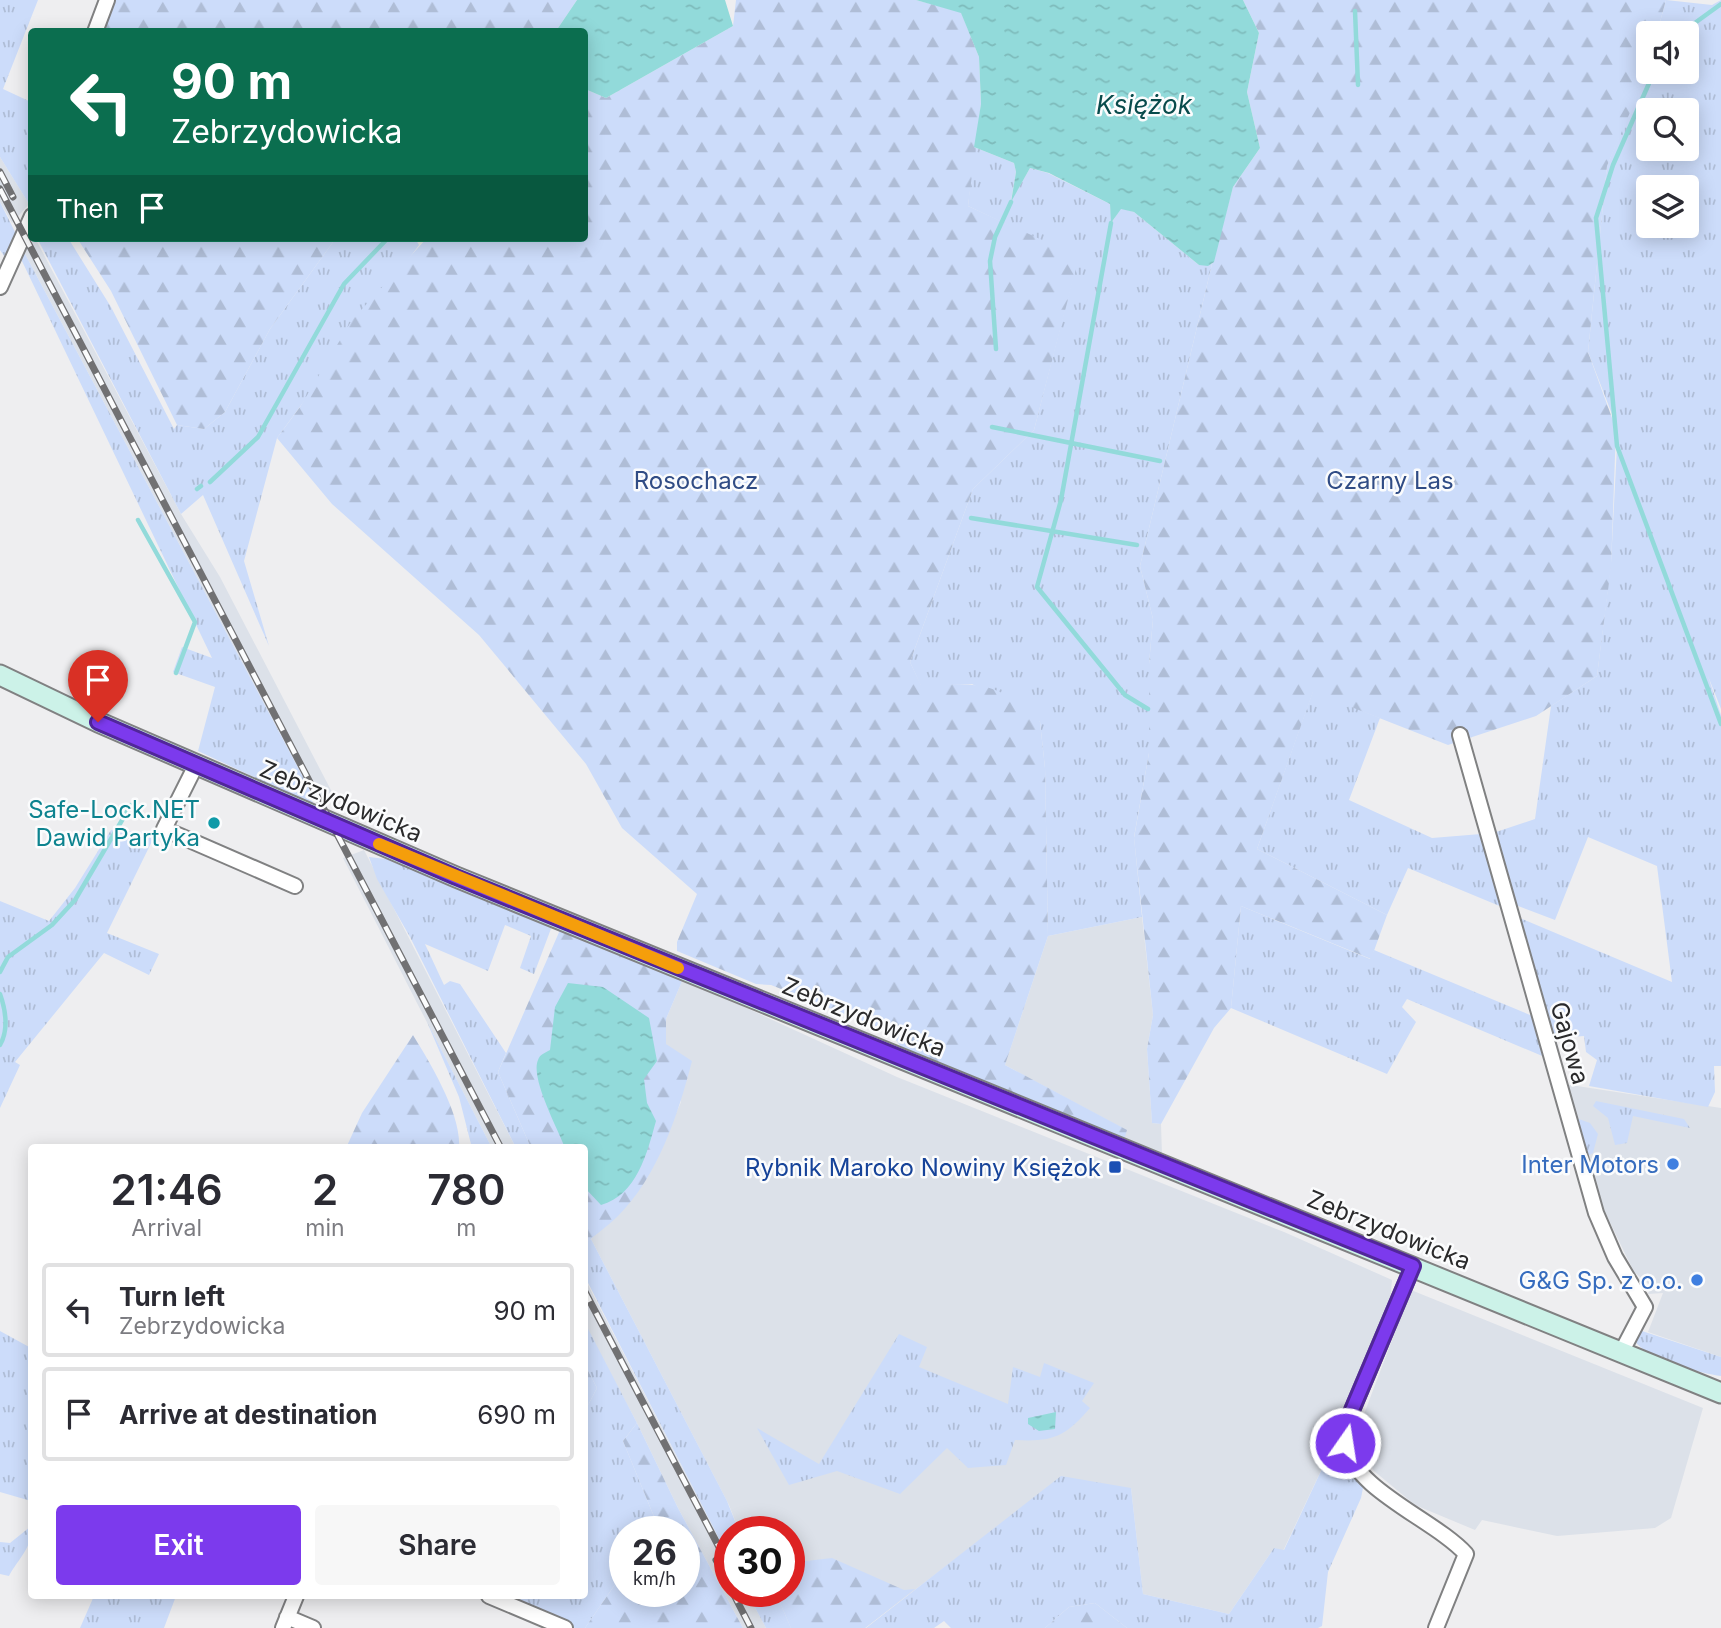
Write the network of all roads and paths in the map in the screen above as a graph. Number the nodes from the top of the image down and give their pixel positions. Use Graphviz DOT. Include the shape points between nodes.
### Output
graph roads {
  1 [pos="107,0"];
  2 [pos="96,28"];
  3 [pos="28,225"];
  4 [pos="0,287"];
  5 [pos="0,675"];
  6 [pos="1460,735"];
  7 [pos="196,765"];
  8 [pos="295,886"];
  9 [pos="1413,1266"];
  10 [pos="1622,1351"];
  11 [pos="1719,1391"];
  12 [pos="295,1599"];
  13 [pos="496,1599"];
  14 [pos="285,1622"];
  15 [pos="313,1628"];
  16 [pos="565,1628"];
  17 [pos="1436,1628"];
  1 -- 2 [label="street"];
  3 -- 4 [label="street"];
  5 -- 7 [label="street, Zebrzydowicka"];
  6 -- 10 [label="street, Gajowa" via="1596,1213 1645,1307"];
  7 -- 8 [label="street" via="164,829"];
  7 -- 9 [label="street, Zebrzydowicka" via="493,892"];
  9 -- 10 [label="street, Zebrzydowicka"];
  9 -- 17 [label="street" via="1347,1422 1345,1443 1373,1487 1466,1554"];
  10 -- 11 [label="street, Zebrzydowicka"];
  12 -- 14 [label="street"];
  13 -- 16 [label="street"];
  14 -- 15 [label="street"];
}
